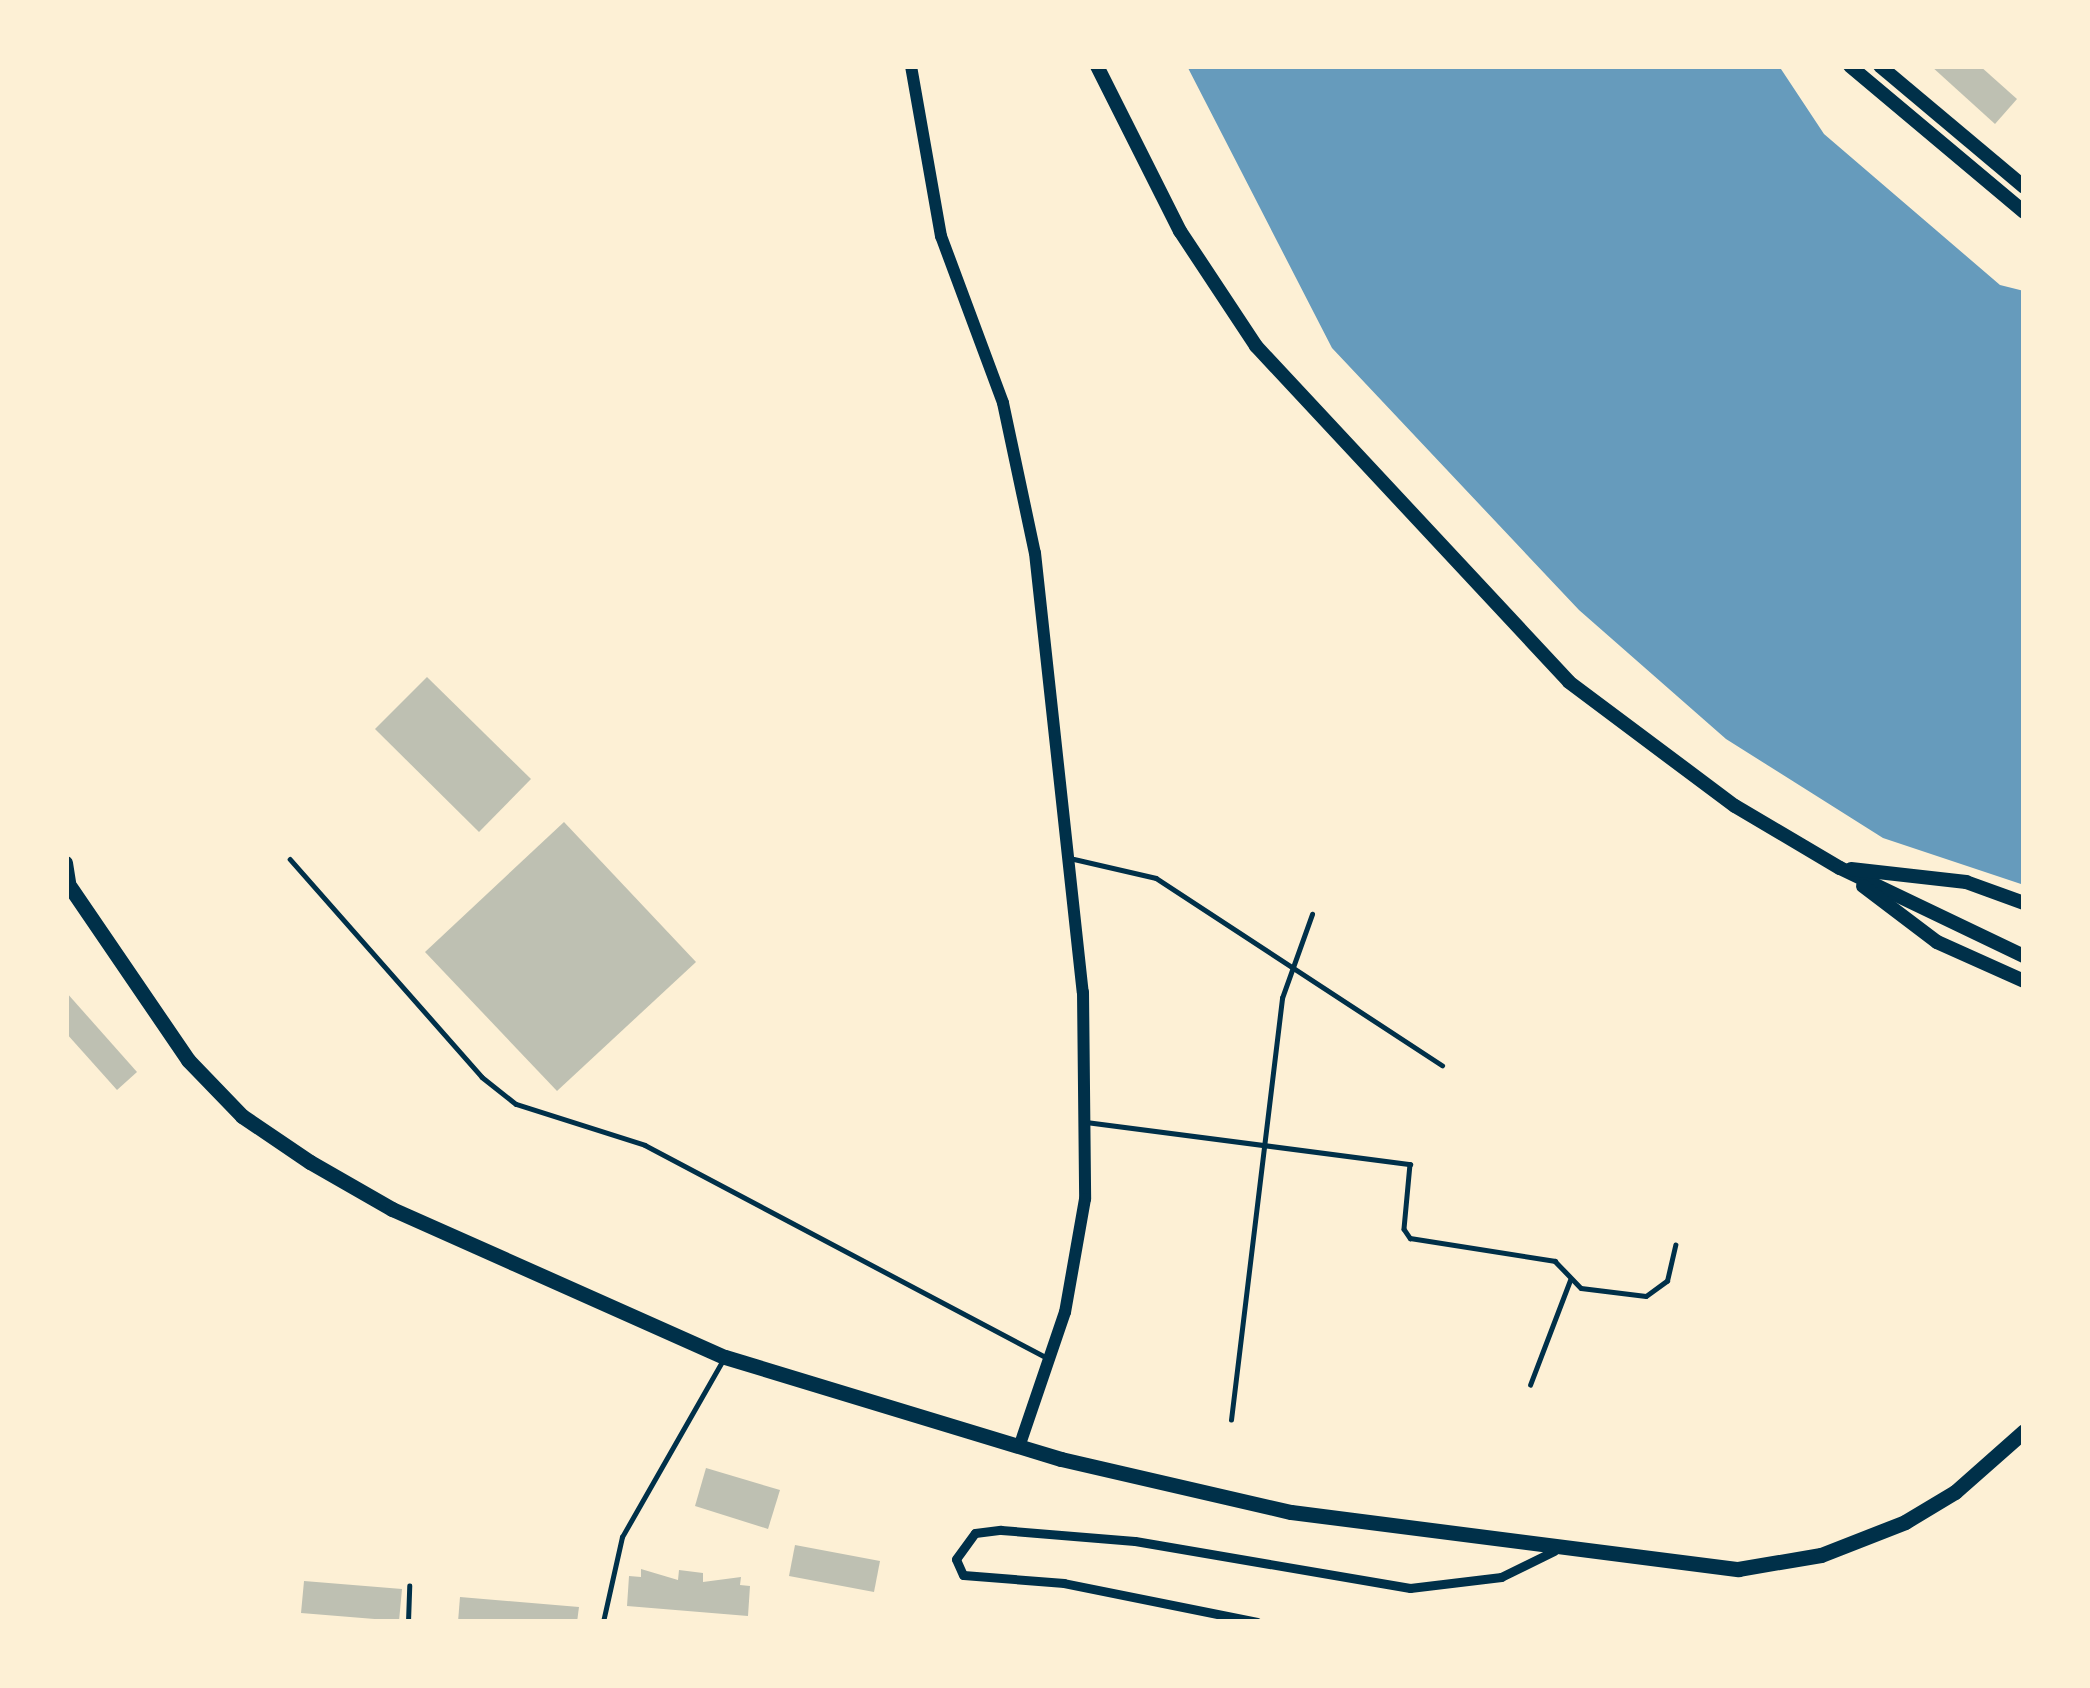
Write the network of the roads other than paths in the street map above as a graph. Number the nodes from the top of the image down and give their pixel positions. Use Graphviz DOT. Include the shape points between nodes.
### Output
graph roads {
  1 [pos="911,66"];
  2 [pos="1097,66"];
  3 [pos="1850,66"];
  4 [pos="1880,66"];
  5 [pos="2024,188"];
  6 [pos="2024,212"];
  7 [pos="1068,858"];
  8 [pos="290,859"];
  9 [pos="66,863"];
  10 [pos="1840,868"];
  11 [pos="67,882"];
  12 [pos="2024,903"];
  13 [pos="1312,914"];
  14 [pos="2024,956"];
  15 [pos="1289,965"];
  16 [pos="2024,981"];
  17 [pos="1442,1065"];
  18 [pos="1086,1122"];
  19 [pos="1265,1145"];
  20 [pos="1676,1245"];
  21 [pos="1570,1280"];
  22 [pos="725,1357"];
  23 [pos="1049,1358"];
  24 [pos="1530,1385"];
  25 [pos="1231,1420"];
  26 [pos="2024,1431"];
  27 [pos="1019,1447"];
  28 [pos="1554,1551"];
  29 [pos="409,1586"];
  30 [pos="408,1622"];
  31 [pos="603,1622"];
  32 [pos="1257,1622"];
  1 -- 7 [label="street" via="941,236 1003,403 1035,553"];
  2 -- 10 [label="main road" via="1180,231 1256,346 1438,547 1568,682 1634,737"];
  3 -- 6 [label="main road"];
  4 -- 5 [label="main road"];
  7 -- 15 [label="lane" via="1156,878"];
  7 -- 18 [label="street"];
  8 -- 23 [label="lane" via="482,1077 516,1104 645,1145"];
  9 -- 11 [label="main road"];
  10 -- 12 [label="main road" via="1966,882"];
  10 -- 14 [label="main road"];
  10 -- 16 [label="main road" via="1937,943"];
  11 -- 22 [label="main road" via="188,1060 242,1116 392,1209"];
  13 -- 15 [label="lane"];
  15 -- 17 [label="lane"];
  15 -- 19 [label="lane"];
  18 -- 19 [label="lane"];
  18 -- 23 [label="street" via="1084,1199"];
  19 -- 21 [label="lane" via="1410,1164 1410,1238 1555,1261"];
  19 -- 25 [label="lane"];
  20 -- 21 [label="lane" via="1666,1281 1646,1296"];
  21 -- 24 [label="lane"];
  22 -- 27 [label="main road"];
  22 -- 31 [label="lane" via="622,1537"];
  23 -- 27 [label="street"];
  26 -- 28 [label="main road" via="1954,1492 1821,1555 1738,1569"];
  27 -- 28 [label="main road" via="1291,1512"];
  28 -- 32 [label="street" via="1501,1577 1410,1588 1135,1540 1000,1530 975,1532 956,1559 963,1575 1064,1583"];
  29 -- 30 [label="lane"];
}
